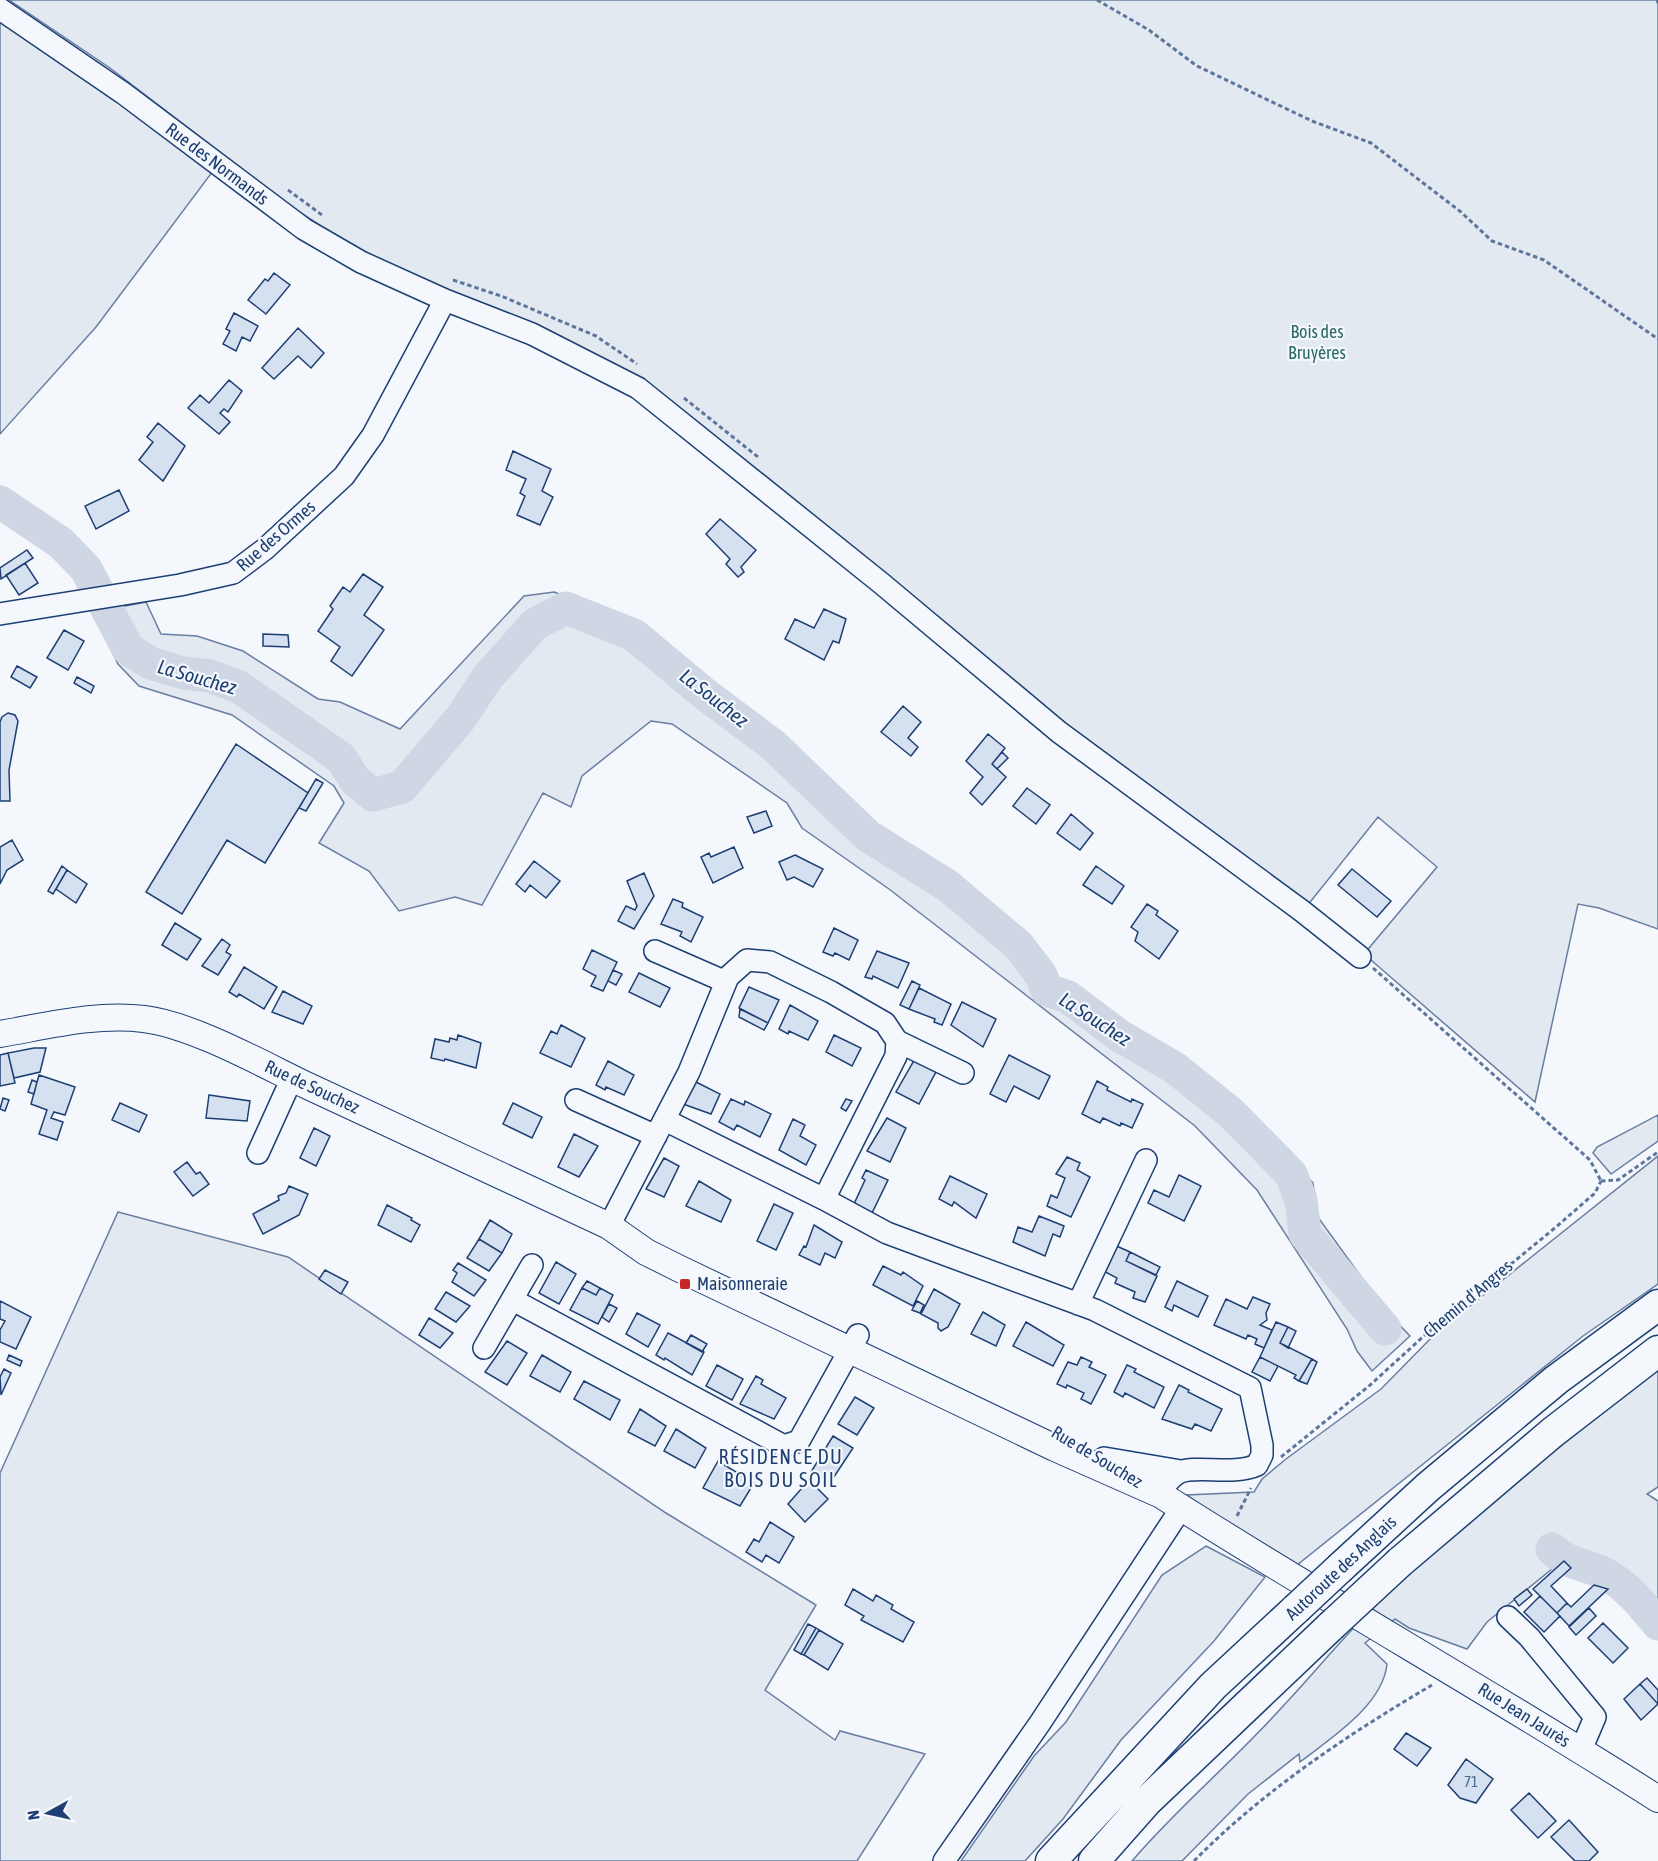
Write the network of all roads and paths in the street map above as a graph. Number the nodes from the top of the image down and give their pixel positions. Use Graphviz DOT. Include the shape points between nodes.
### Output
graph roads {
  1 [pos="1097,0"];
  2 [pos="0,9"];
  3 [pos="445,300"];
  4 [pos="1658,339"];
  5 [pos="0,614"];
  6 [pos="655,951"];
  7 [pos="1360,957"];
  8 [pos="726,982"];
  9 [pos="0,1035"];
  10 [pos="897,1041"];
  11 [pos="963,1073"];
  12 [pos="292,1078"];
  13 [pos="576,1100"];
  14 [pos="661,1128"];
  15 [pos="1658,1152"];
  16 [pos="258,1153"];
  17 [pos="1146,1160"];
  18 [pos="1601,1181"];
  19 [pos="824,1199"];
  20 [pos="609,1226"];
  21 [pos="532,1265"];
  22 [pos="513,1300"];
  23 [pos="1077,1304"];
  24 [pos="1658,1305"];
  25 [pos="855,1342"];
  26 [pos="484,1348"];
  27 [pos="1658,1351"];
  28 [pos="1272,1456"];
  29 [pos="1104,1458"];
  30 [pos="1181,1472"];
  31 [pos="1159,1494"];
  32 [pos="1182,1507"];
  33 [pos="1508,1617"];
  34 [pos="1448,1676"];
  35 [pos="1581,1750"];
  36 [pos="1658,1799"];
  37 [pos="944,1861"];
  38 [pos="1051,1861"];
  39 [pos="1094,1861"];
  40 [pos="1194,1861"];
  1 -- 4 [label="path" via="1149,30 1197,66 1371,143 1461,212 1492,241 1544,260"];
  2 -- 3 [label="street, Rue des Normands" via="123,93 304,229 361,262"];
  3 -- 5 [label="street, Rue des Ormes" via="373,435 350,468 265,549 233,573"];
  3 -- 7 [label="street, Rue des Normands" via="532,334 638,387 1059,732"];
  6 -- 8 [label="street"];
  7 -- 18 [label="path" via="1590,1160"];
  8 -- 10 [label="street" via="747,960 770,962 885,1023"];
  8 -- 14 [label="street"];
  9 -- 12 [label="main road, Rue de Souchez" via="106,1017 145,1019 241,1053"];
  10 -- 11 [label="street"];
  10 -- 19 [label="street" via="896,1056"];
  12 -- 16 [label="street"];
  12 -- 20 [label="main road, Rue de Souchez"];
  13 -- 14 [label="street"];
  14 -- 19 [label="street"];
  14 -- 20 [label="street"];
  15 -- 18 [label="path" via="1618,1180"];
  17 -- 23 [label="street"];
  18 -- 28 [label="path, Chemin d'Angres" via="1595,1193 1369,1386"];
  19 -- 23 [label="street" via="887,1233"];
  20 -- 25 [label="main road, Rue de Souchez" via="651,1239"];
  21 -- 22 [label="street"];
  22 -- 25 [label="street" via="784,1446 799,1442"];
  22 -- 26 [label="street"];
  23 -- 28 [label="street" via="1250,1389"];
  24 -- 38 [label="highway, Autoroute des Anglais, bridge" via="1556,1380 1341,1567 1213,1686"];
  25 -- 29 [label="main road, Rue de Souchez" via="1067,1436"];
  25 -- 31 [label="main road, Rue de Souchez" via="1055,1448"];
  27 -- 39 [label="highway, Autoroute des Anglais, bridge" via="1536,1445 1400,1562 1146,1803"];
  28 -- 30 [label="street" via="1248,1469"];
  29 -- 30 [label="street"];
  29 -- 31 [label="main road, Rue de Souchez"];
  30 -- 31 [label="street" via="1170,1478"];
  31 -- 32 [label="main road, Rue Jean Jaurès"];
  32 -- 34 [label="main road, Rue Jean Jaurès" via="1389,1633"];
  32 -- 37 [label="street"];
  33 -- 35 [label="street" via="1594,1717"];
  34 -- 35 [label="main road, Rue Jean Jaurès"];
  34 -- 40 [label="path" via="1324,1754 1229,1825"];
  35 -- 36 [label="main road, Rue Jean Jaurès"];
}
